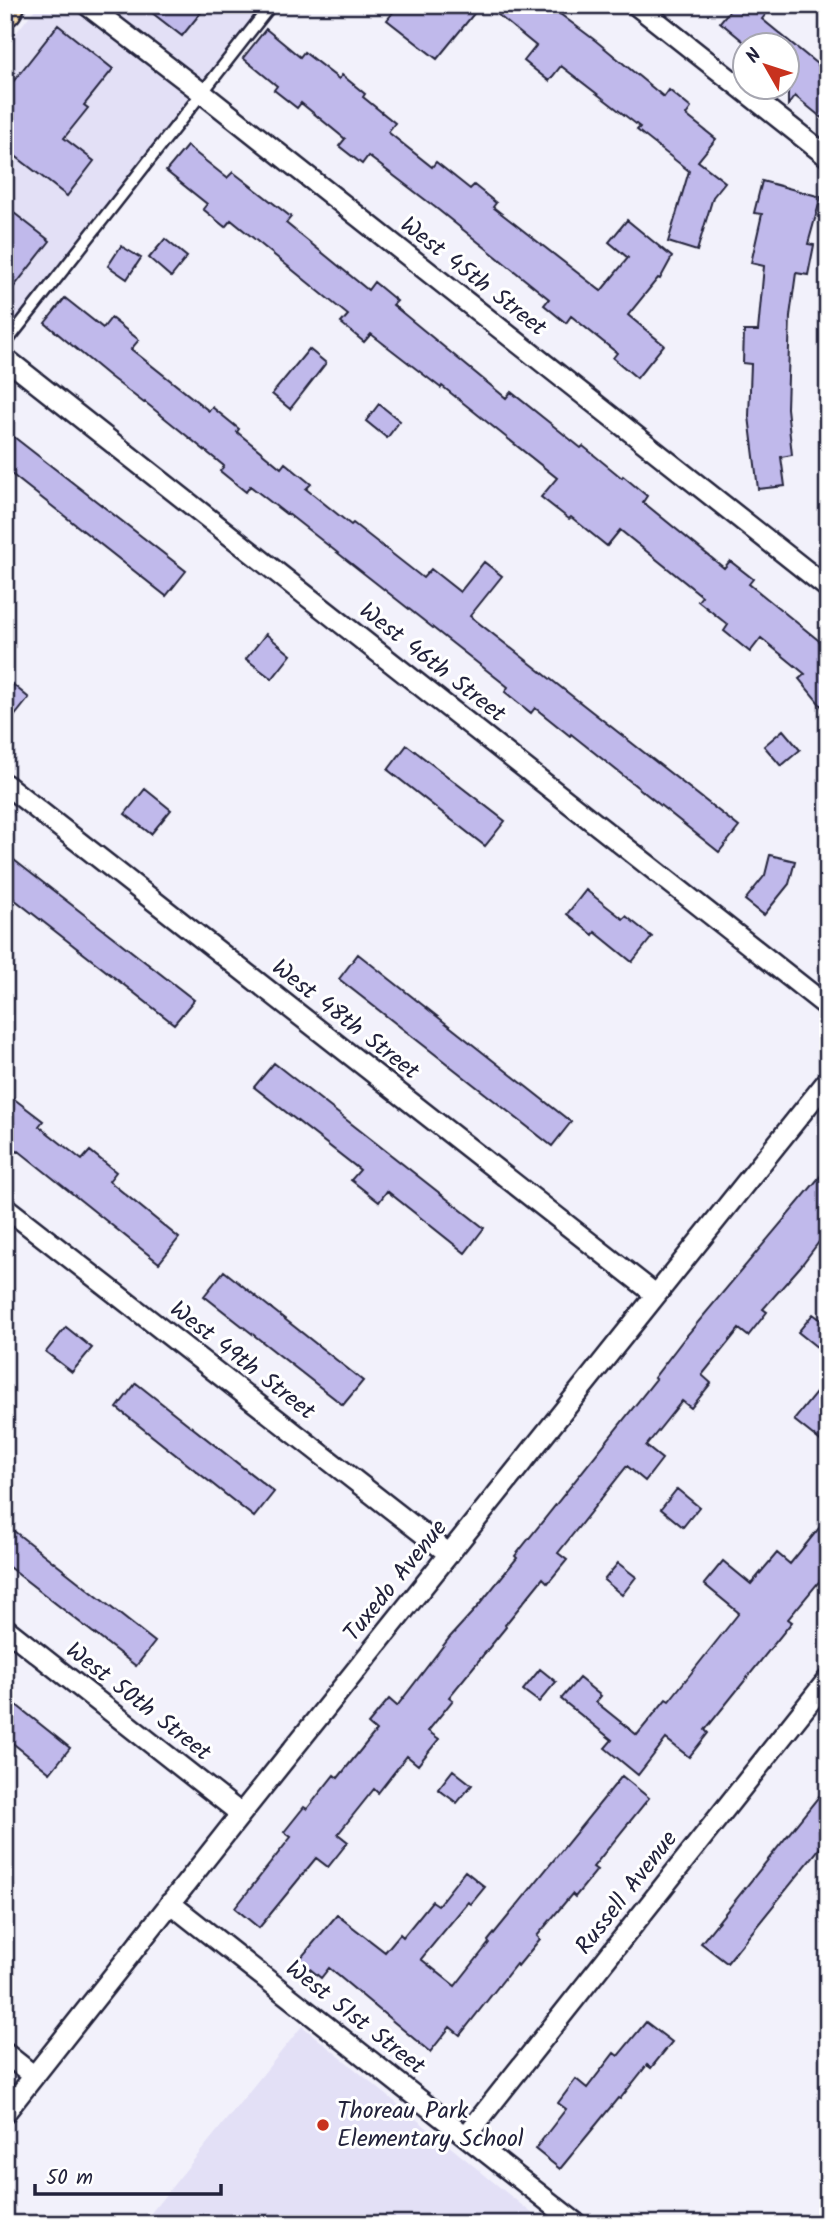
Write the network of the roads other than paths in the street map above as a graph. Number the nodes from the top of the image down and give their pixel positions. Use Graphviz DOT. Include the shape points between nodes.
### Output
graph roads {
  1 [pos="8,5"];
  2 [pos="87,5"];
  3 [pos="271,5"];
  4 [pos="636,5"];
  5 [pos="5,10"];
  6 [pos="201,92"];
  7 [pos="828,157"];
  8 [pos="5,344"];
  9 [pos="5,358"];
  10 [pos="828,588"];
  11 [pos="5,784"];
  12 [pos="828,1007"];
  13 [pos="828,1080"];
  14 [pos="5,1207"];
  15 [pos="655,1294"];
  16 [pos="449,1554"];
  17 [pos="5,1628"];
  18 [pos="828,1679"];
  19 [pos="241,1814"];
  20 [pos="170,1903"];
  21 [pos="5,2053"];
  22 [pos="34,2076"];
  23 [pos="5,2113"];
  24 [pos="466,2136"];
  25 [pos="577,2224"];
  1 -- 5 [label="main road"];
  2 -- 6 [label="street, West 45th Street"];
  3 -- 6 [label="lane"];
  4 -- 7 [label="street"];
  6 -- 8 [label="lane"];
  6 -- 10 [label="street, West 45th Street"];
  9 -- 12 [label="street, West 46th Street"];
  11 -- 15 [label="street, West 48th Street"];
  13 -- 15 [label="street, Tuxedo Avenue"];
  14 -- 16 [label="street, West 49th Street"];
  15 -- 16 [label="street, Tuxedo Avenue"];
  16 -- 19 [label="street, Tuxedo Avenue"];
  17 -- 19 [label="street, West 50th Street"];
  18 -- 24 [label="street, Russell Avenue"];
  19 -- 20 [label="street, Tuxedo Avenue"];
  20 -- 22 [label="street, Tuxedo Avenue"];
  20 -- 24 [label="street, West 51st Street"];
  21 -- 22 [label="street"];
  22 -- 23 [label="street, Tuxedo Avenue"];
  24 -- 25 [label="street, West 51st Street"];
}
